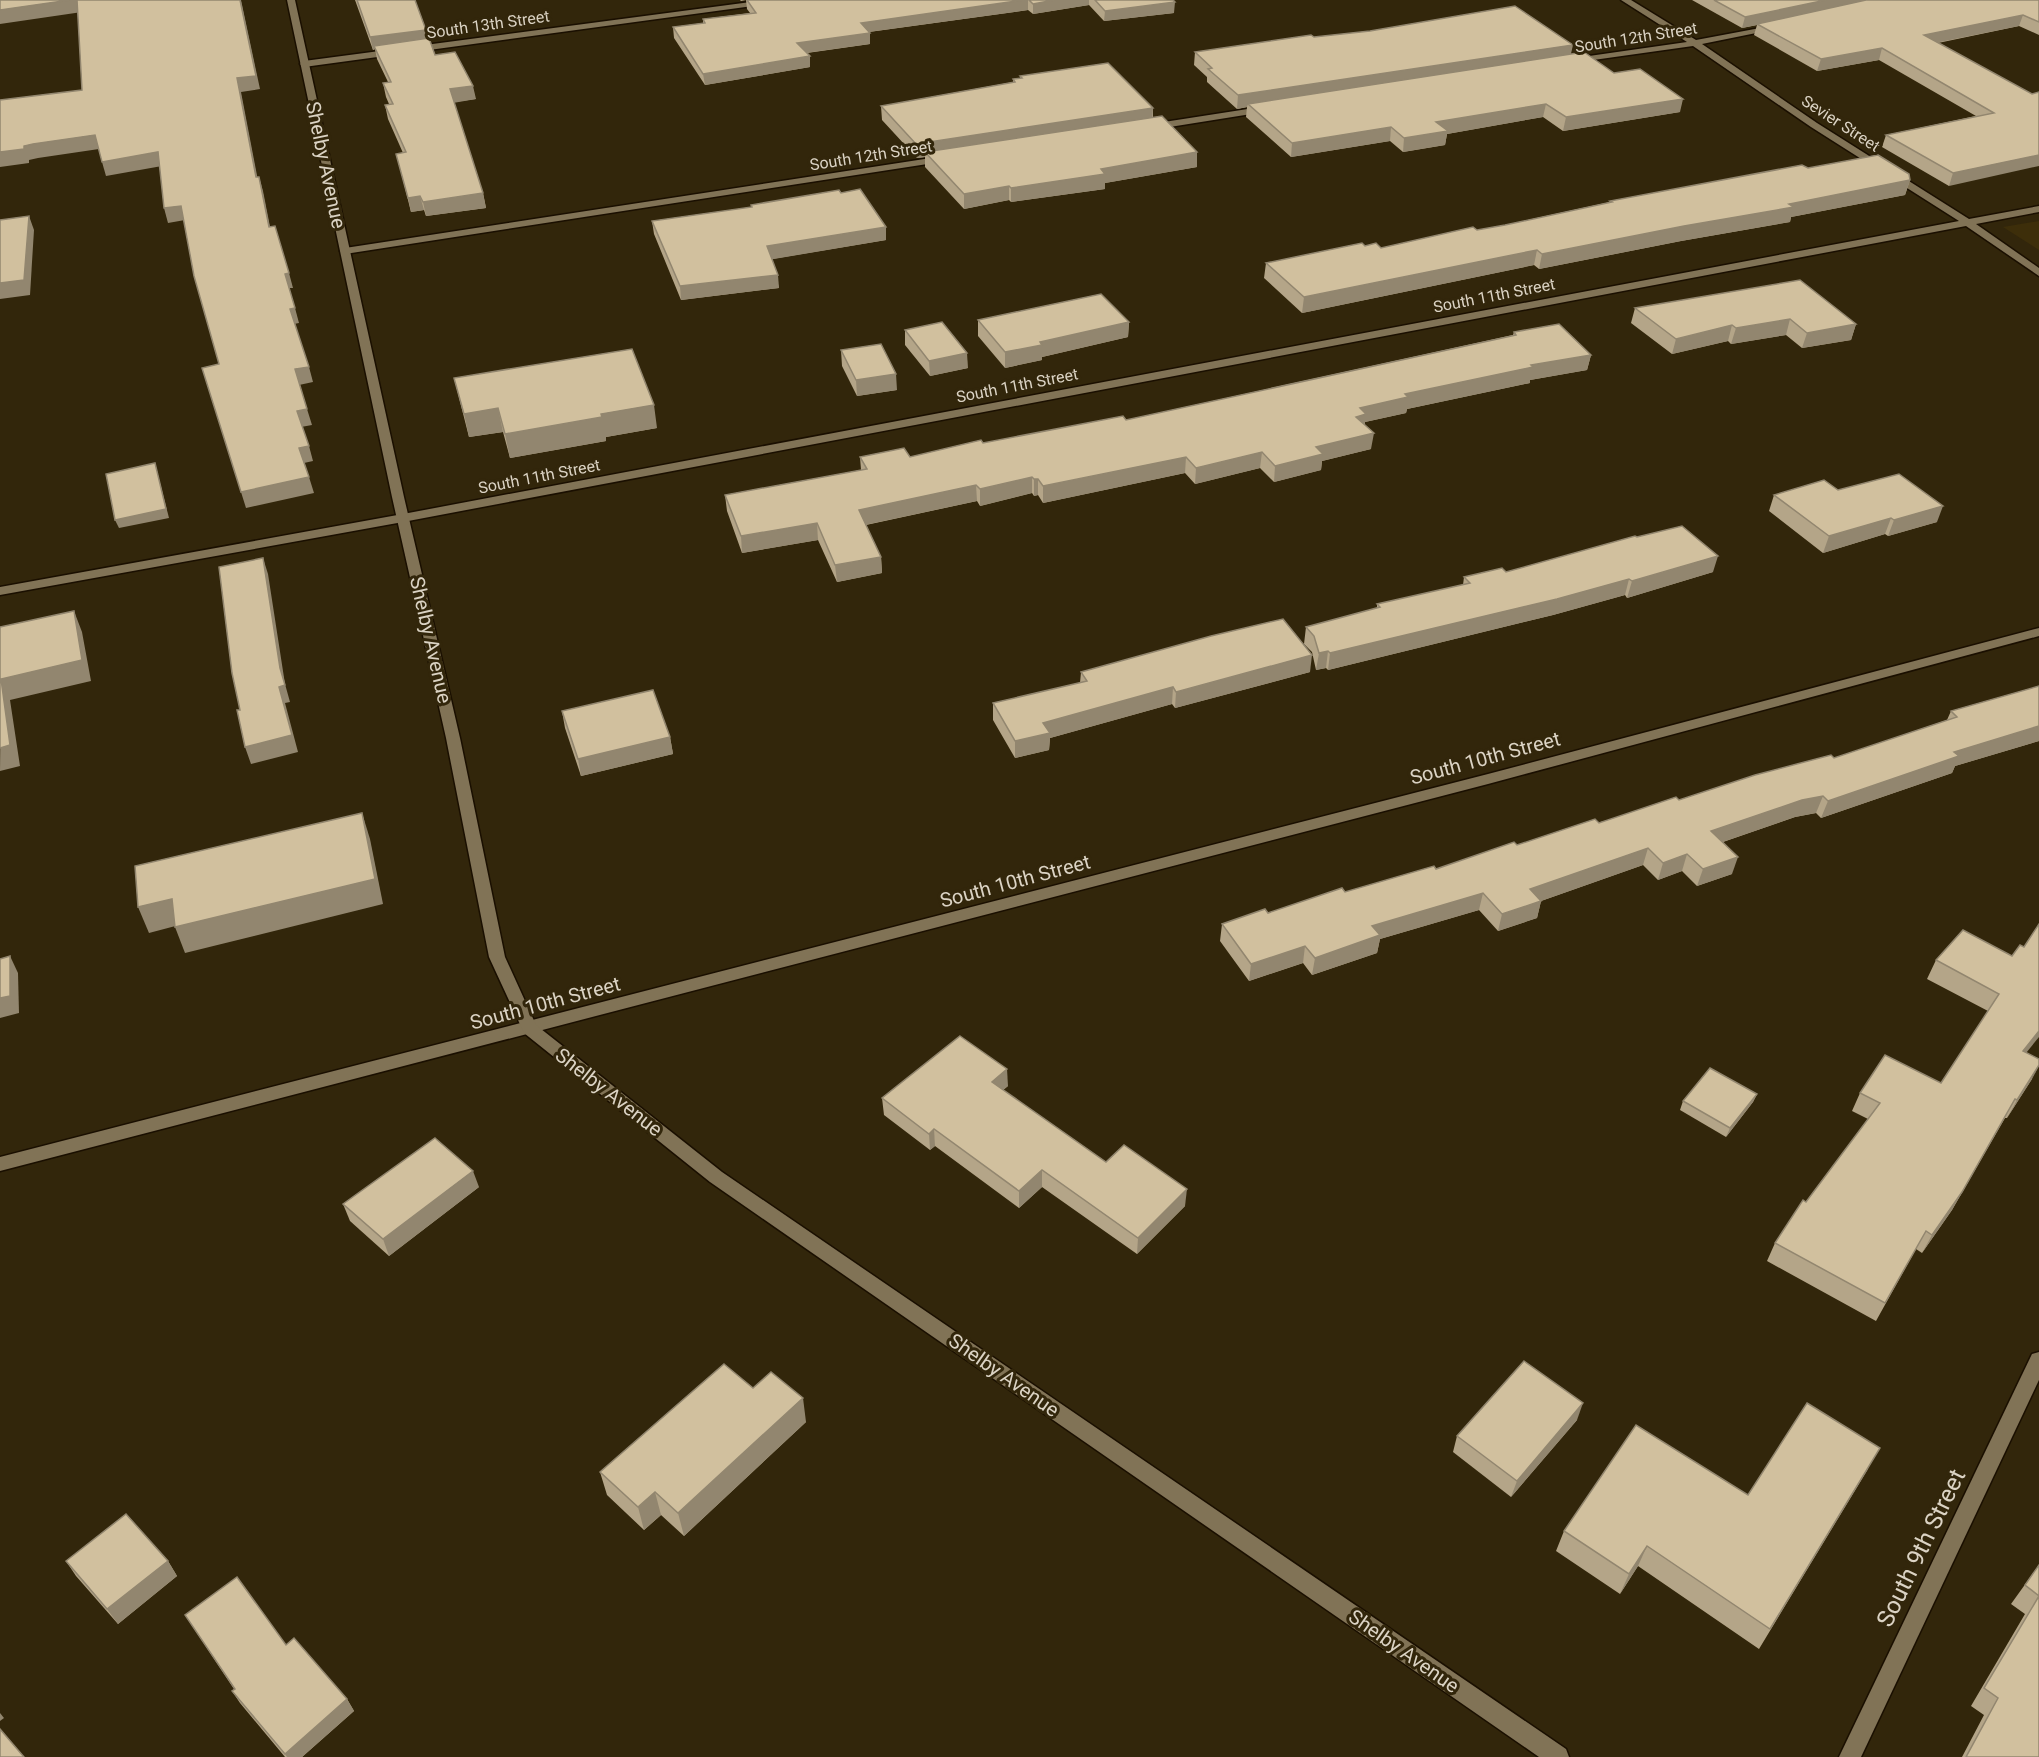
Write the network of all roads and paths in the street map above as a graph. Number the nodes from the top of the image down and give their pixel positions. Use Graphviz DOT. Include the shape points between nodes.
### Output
graph roads {
  1 [pos="291,0"];
  2 [pos="783,0"];
  3 [pos="1625,0"];
  4 [pos="1782,25"];
  5 [pos="1695,43"];
  6 [pos="1569,63"];
  7 [pos="304,64"];
  8 [pos="1274,108"];
  9 [pos="1144,128"];
  10 [pos="955,157"];
  11 [pos="2039,209"];
  12 [pos="1967,222"];
  13 [pos="345,251"];
  14 [pos="2039,273"];
  15 [pos="403,518"];
  16 [pos="0,591"];
  17 [pos="2039,632"];
  18 [pos="530,1029"];
  19 [pos="0,1164"];
  20 [pos="2039,1360"];
  21 [pos="1558,1757"];
  22 [pos="1850,1757"];
  1 -- 7 [label="street, Shelby Avenue"];
  2 -- 7 [label="street, South 13th Street"];
  3 -- 5 [label="street, Sevier Street"];
  4 -- 5 [label="street, South 12th Street"];
  5 -- 6 [label="street, South 12th Street"];
  5 -- 12 [label="street, Sevier Street" via="1814,125"];
  7 -- 13 [label="street, Shelby Avenue"];
  8 -- 9 [label="street"];
  10 -- 13 [label="street, South 12th Street"];
  11 -- 12 [label="street, South 11th Street"];
  12 -- 14 [label="street, Sevier Street"];
  12 -- 15 [label="street, South 11th Street"];
  13 -- 15 [label="street, Shelby Avenue"];
  15 -- 16 [label="street, South 11th Street"];
  15 -- 18 [label="street, Shelby Avenue" via="497,957"];
  17 -- 18 [label="street, South 10th Street"];
  18 -- 19 [label="street, South 10th Street"];
  18 -- 21 [label="street, Shelby Avenue" via="716,1177"];
  20 -- 22 [label="street, South 9th Street"];
}
